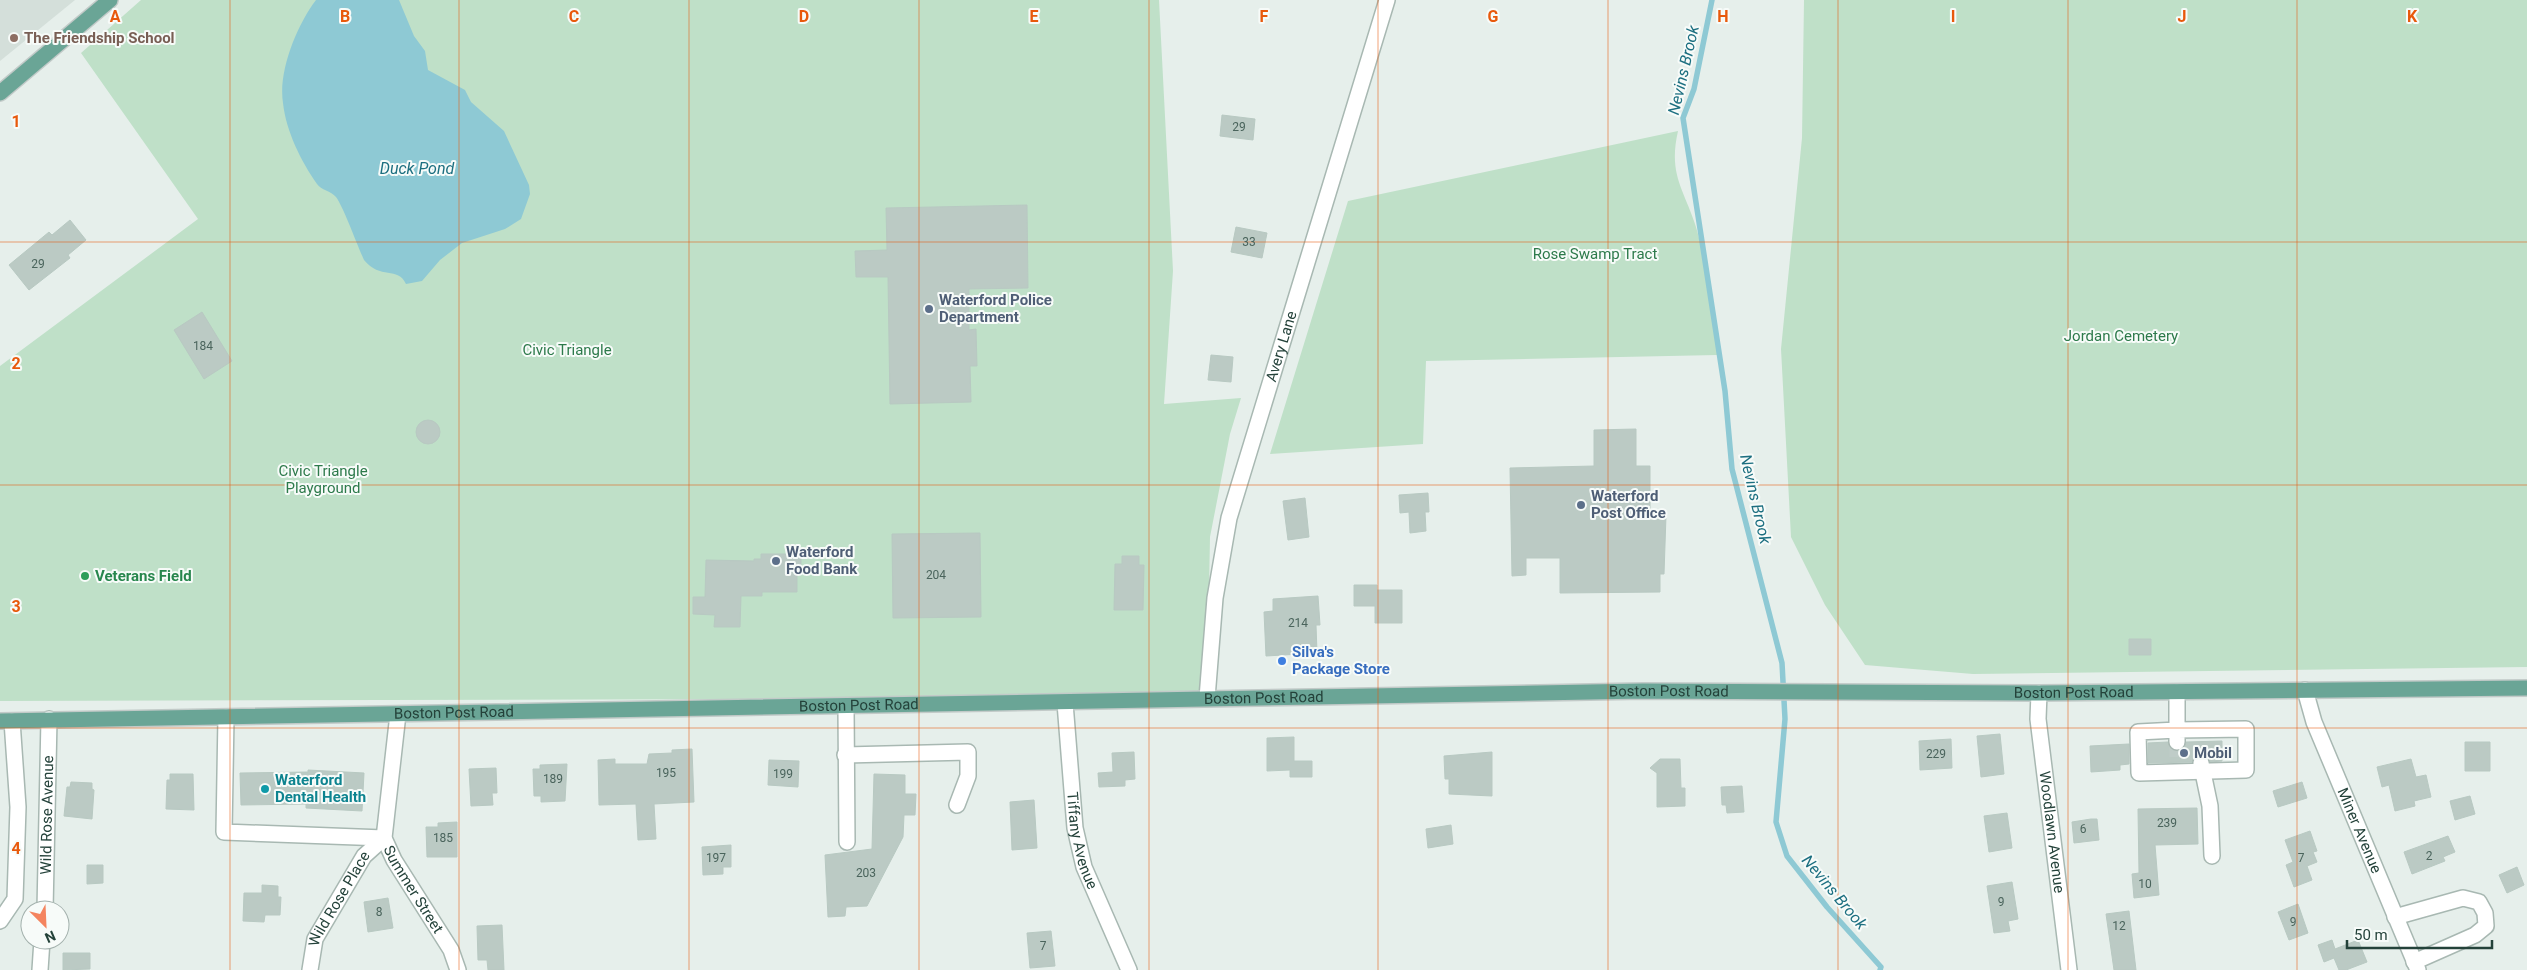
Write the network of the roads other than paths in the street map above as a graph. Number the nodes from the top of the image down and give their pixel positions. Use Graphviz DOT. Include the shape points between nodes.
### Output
graph roads {
  1 [pos="110,0"];
  2 [pos="1387,0"];
  3 [pos="0,93"];
  4 [pos="2527,688"];
  5 [pos="2305,690"];
  6 [pos="2177,692"];
  7 [pos="2039,693"];
  8 [pos="1207,698"];
  9 [pos="1065,703"];
  10 [pos="846,707"];
  11 [pos="398,714"];
  12 [pos="226,717"];
  13 [pos="49,720"];
  14 [pos="6,721"];
  15 [pos="2177,736"];
  16 [pos="845,754"];
  17 [pos="2202,767"];
  18 [pos="957,804"];
  19 [pos="384,838"];
  20 [pos="847,842"];
  21 [pos="2212,856"];
  22 [pos="45,900"];
  23 [pos="2395,917"];
  24 [pos="0,921"];
  25 [pos="41,950"];
  26 [pos="2416,966"];
  27 [pos="40,970"];
  28 [pos="310,970"];
  29 [pos="458,970"];
  30 [pos="1129,970"];
  31 [pos="2069,970"];
  1 -- 3 [label="main road"];
  2 -- 8 [label="street, Avery Lane" via="1229,518 1216,598"];
  4 -- 5 [label="main road, Boston Post Road"];
  5 -- 6 [label="main road, Boston Post Road"];
  5 -- 23 [label="street, Miner Avenue" via="2314,722"];
  6 -- 7 [label="main road, Boston Post Road"];
  6 -- 15 [label="street"];
  7 -- 8 [label="main road, Boston Post Road" via="1643,691"];
  7 -- 31 [label="street, Woodlawn Avenue" via="2038,719"];
  8 -- 9 [label="main road, Boston Post Road"];
  9 -- 10 [label="main road, Boston Post Road"];
  9 -- 30 [label="street, Tiffany Avenue" via="1075,828 1084,867"];
  10 -- 11 [label="main road, Boston Post Road"];
  10 -- 16 [label="street"];
  11 -- 12 [label="main road, Boston Post Road"];
  11 -- 19 [label="street, Summer Street"];
  12 -- 13 [label="main road, Boston Post Road"];
  12 -- 19 [label="street" via="224,832"];
  13 -- 14 [label="main road, Boston Post Road"];
  13 -- 22 [label="street, Wild Rose Avenue"];
  14 -- 24 [label="street" via="18,807 15,899"];
  15 -- 17 [label="street" via="2138,732 2139,774"];
  15 -- 17 [label="street" via="2202,736 2246,729 2246,770"];
  16 -- 18 [label="street" via="968,752 968,776"];
  16 -- 20 [label="street"];
  17 -- 21 [label="street" via="2210,806"];
  19 -- 28 [label="street, Wild Rose Place" via="364,856 315,939"];
  19 -- 29 [label="street, Summer Street" via="394,860 451,950"];
  23 -- 26 [label="street, Miner Avenue"];
  23 -- 26 [label="street" via="2462,898 2478,902 2485,913 2486,926 2475,936"];
  25 -- 27 [label="street"];
}
